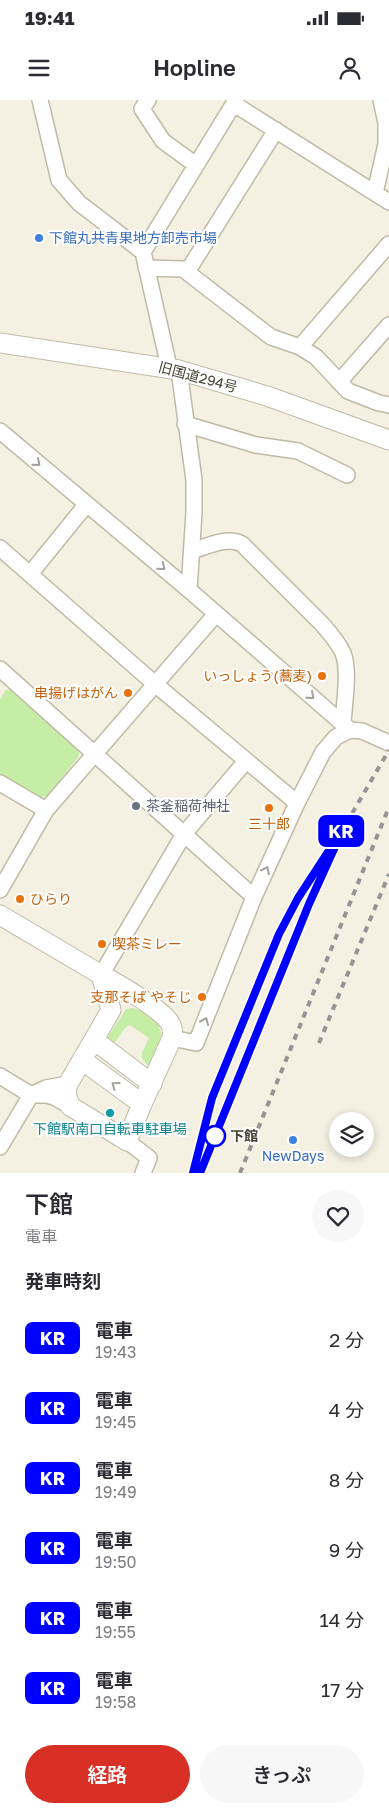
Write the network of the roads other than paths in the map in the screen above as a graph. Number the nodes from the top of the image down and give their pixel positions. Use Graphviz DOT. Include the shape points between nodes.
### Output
graph roads {
  1 [pos="40,100"];
  2 [pos="148,100"];
  3 [pos="381,100"];
  4 [pos="235,102"];
  5 [pos="276,130"];
  6 [pos="196,166"];
  7 [pos="375,193"];
  8 [pos="389,202"];
  9 [pos="389,244"];
  10 [pos="143,252"];
  11 [pos="146,268"];
  12 [pos="187,272"];
  13 [pos="389,325"];
  14 [pos="0,343"];
  15 [pos="300,347"];
  16 [pos="174,368"];
  17 [pos="339,382"];
  18 [pos="389,405"];
  19 [pos="185,424"];
  20 [pos="0,431"];
  21 [pos="389,440"];
  22 [pos="347,476"];
  23 [pos="86,505"];
  24 [pos="0,548"];
  25 [pos="192,551"];
  26 [pos="30,574"];
  27 [pos="189,590"];
  28 [pos="216,614"];
  29 [pos="0,669"];
  30 [pos="155,684"];
  31 [pos="346,727"];
  32 [pos="389,743"];
  33 [pos="94,754"];
  34 [pos="246,761"];
  35 [pos="0,783"];
  36 [pos="296,803"];
  37 [pos="46,810"];
  38 [pos="184,834"];
  39 [pos="0,890"];
  40 [pos="254,897"];
  41 [pos="0,915"];
  42 [pos="101,975"];
  43 [pos="145,1001"];
  44 [pos="112,1010"];
  45 [pos="172,1038"];
  46 [pos="94,1040"];
  47 [pos="82,1060"];
  48 [pos="0,1076"];
  49 [pos="68,1084"];
  50 [pos="152,1084"];
  51 [pos="31,1095"];
  52 [pos="142,1104"];
  53 [pos="70,1106"];
  54 [pos="127,1140"];
  55 [pos="0,1147"];
  56 [pos="143,1173"];
  1 -- 10 [label="street" via="59,180 79,203"];
  2 -- 6 [label="street" via="142,109 163,141"];
  3 -- 7 [label="street" via="386,144"];
  4 -- 5 [label="street"];
  4 -- 6 [label="street"];
  5 -- 7 [label="street"];
  5 -- 12 [label="street"];
  6 -- 10 [label="street"];
  7 -- 8 [label="street"];
  9 -- 15 [label="street"];
  10 -- 11 [label="street"];
  11 -- 12 [label="street" via="183,269"];
  11 -- 16 [label="street"];
  12 -- 15 [label="street" via="271,337"];
  13 -- 17 [label="street"];
  14 -- 16 [label="street, 旧国道294号"];
  15 -- 17 [label="street" via="316,357"];
  16 -- 19 [label="street"];
  16 -- 21 [label="street, 旧国道294号" via="266,396"];
  17 -- 18 [label="street" via="348,391"];
  19 -- 22 [label="street" via="256,445 298,450"];
  19 -- 25 [label="street" via="194,480"];
  20 -- 23 [label="street, one-way"];
  23 -- 26 [label="street"];
  23 -- 27 [label="street, one-way"];
  24 -- 26 [label="street"];
  25 -- 27 [label="street"];
  25 -- 31 [label="street" via="218,542 234,540 242,544 332,635 344,660"];
  26 -- 30 [label="street"];
  27 -- 28 [label="street"];
  28 -- 30 [label="street"];
  28 -- 31 [label="street, one-way"];
  29 -- 33 [label="street"];
  30 -- 33 [label="street"];
  30 -- 34 [label="street"];
  31 -- 32 [label="street"];
  31 -- 36 [label="street" via="323,752"];
  33 -- 37 [label="street"];
  33 -- 38 [label="street"];
  34 -- 36 [label="street"];
  34 -- 38 [label="street"];
  35 -- 37 [label="street"];
  40 -- 36 [label="street, one-way"];
  37 -- 39 [label="street"];
  38 -- 40 [label="street"];
  38 -- 42 [label="street"];
  45 -- 40 [label="street, one-way" via="196,1044"];
  41 -- 42 [label="street"];
  42 -- 43 [label="street"];
  42 -- 44 [label="street"];
  43 -- 44 [label="street"];
  43 -- 45 [label="street" via="171,1023"];
  44 -- 46 [label="street"];
  45 -- 50 [label="street"];
  46 -- 47 [label="street"];
  46 -- 50 [label="street"];
  47 -- 49 [label="street"];
  52 -- 47 [label="street, one-way"];
  48 -- 51 [label="street"];
  49 -- 51 [label="street"];
  49 -- 53 [label="street" via="66,1093"];
  50 -- 52 [label="street"];
  51 -- 53 [label="street" via="47,1095"];
  51 -- 55 [label="street"];
  52 -- 54 [label="street"];
  53 -- 54 [label="street"];
  54 -- 56 [label="street" via="150,1158"];
}
